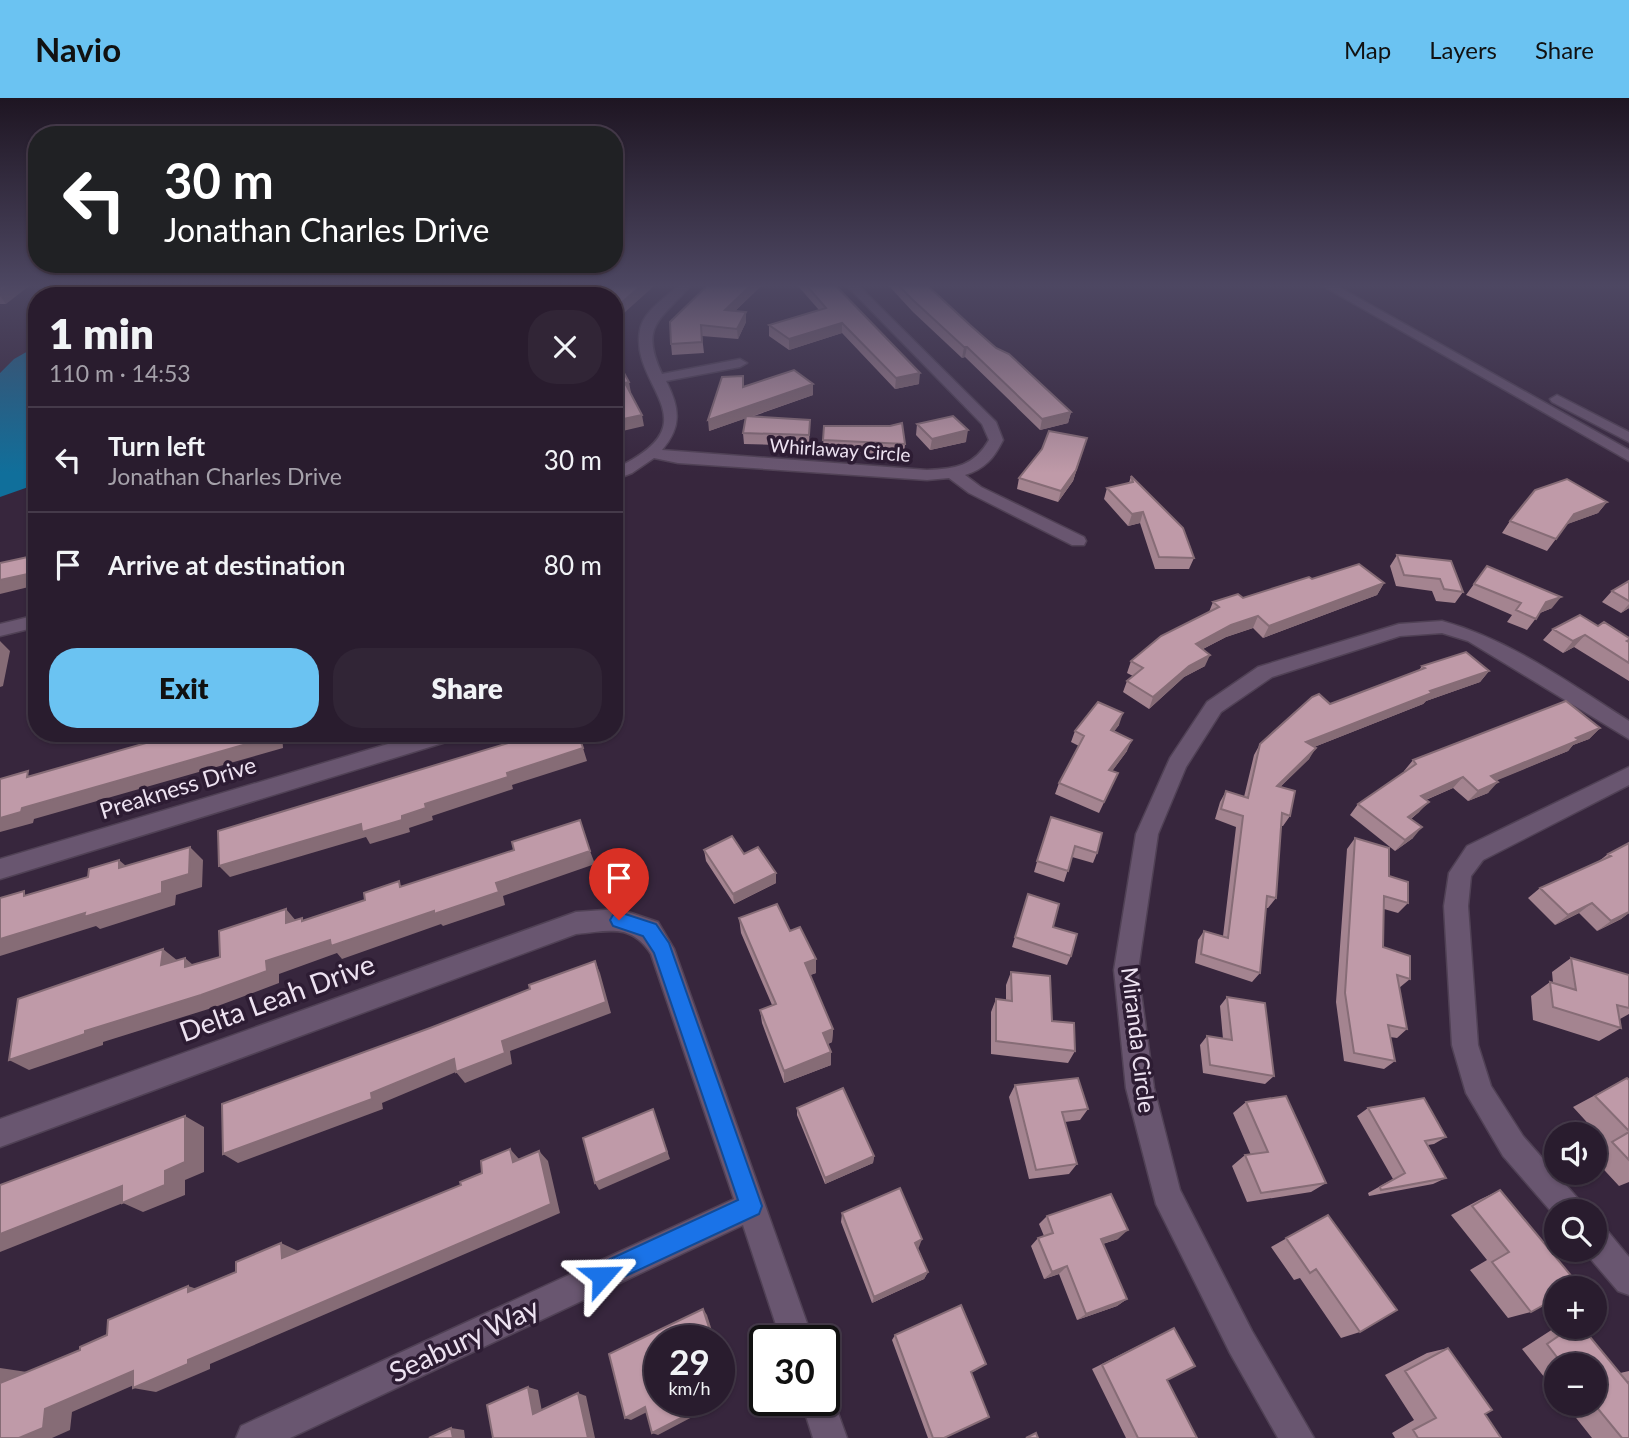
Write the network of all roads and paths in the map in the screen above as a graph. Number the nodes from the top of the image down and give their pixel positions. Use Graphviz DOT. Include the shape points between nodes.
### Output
graph roads {
  1 [pos="647,349"];
  2 [pos="916,349"];
  3 [pos="1439,349"];
  4 [pos="1467,349"];
  5 [pos="740,363"];
  6 [pos="658,379"];
  7 [pos="1629,438"];
  8 [pos="651,453"];
  9 [pos="1629,456"];
  10 [pos="623,472"];
  11 [pos="953,474"];
  12 [pos="1078,541"];
  13 [pos="28,623"];
  14 [pos="0,630"];
  15 [pos="1629,731"];
  16 [pos="422,742"];
  17 [pos="1629,775"];
  18 [pos="0,869"];
  19 [pos="0,1132"];
  20 [pos="1559,1199"];
  21 [pos="751,1206"];
  22 [pos="1607,1255"];
  23 [pos="1629,1280"];
  24 [pos="792,1325"];
  25 [pos="822,1416"];
  26 [pos="253,1438"];
  27 [pos="830,1438"];
  28 [pos="1297,1438"];
  1 -- 6 [label="street" via="648,363"];
  2 -- 11 [label="street, Whirlaway Circle" via="989,422 996,440 989,456 975,467"];
  3 -- 9 [label="street"];
  4 -- 7 [label="street"];
  5 -- 6 [label="street"];
  6 -- 8 [label="street" via="673,416 669,434"];
  8 -- 10 [label="street"];
  8 -- 11 [label="street, Whirlaway Circle" via="911,475"];
  11 -- 12 [label="street" via="975,490"];
  13 -- 14 [label="street"];
  15 -- 28 [label="street, Miranda Circle" via="1475,637 1441,627 1399,630 1265,672 1214,707 1177,764 1147,834 1126,970 1140,1088 1166,1194 1241,1342"];
  16 -- 18 [label="street, Preakness Drive"];
  17 -- 20 [label="street" via="1475,853 1460,873 1456,906 1465,1045 1480,1093 1513,1146"];
  19 -- 21 [label="street, Delta Leah Drive" via="576,923 619,920 649,930 662,949"];
  21 -- 24 [label="street, Delta Leah Drive"];
  21 -- 26 [label="street, Seabury Way"];
  22 -- 23 [label="street"];
  25 -- 27 [label="street"];
}
